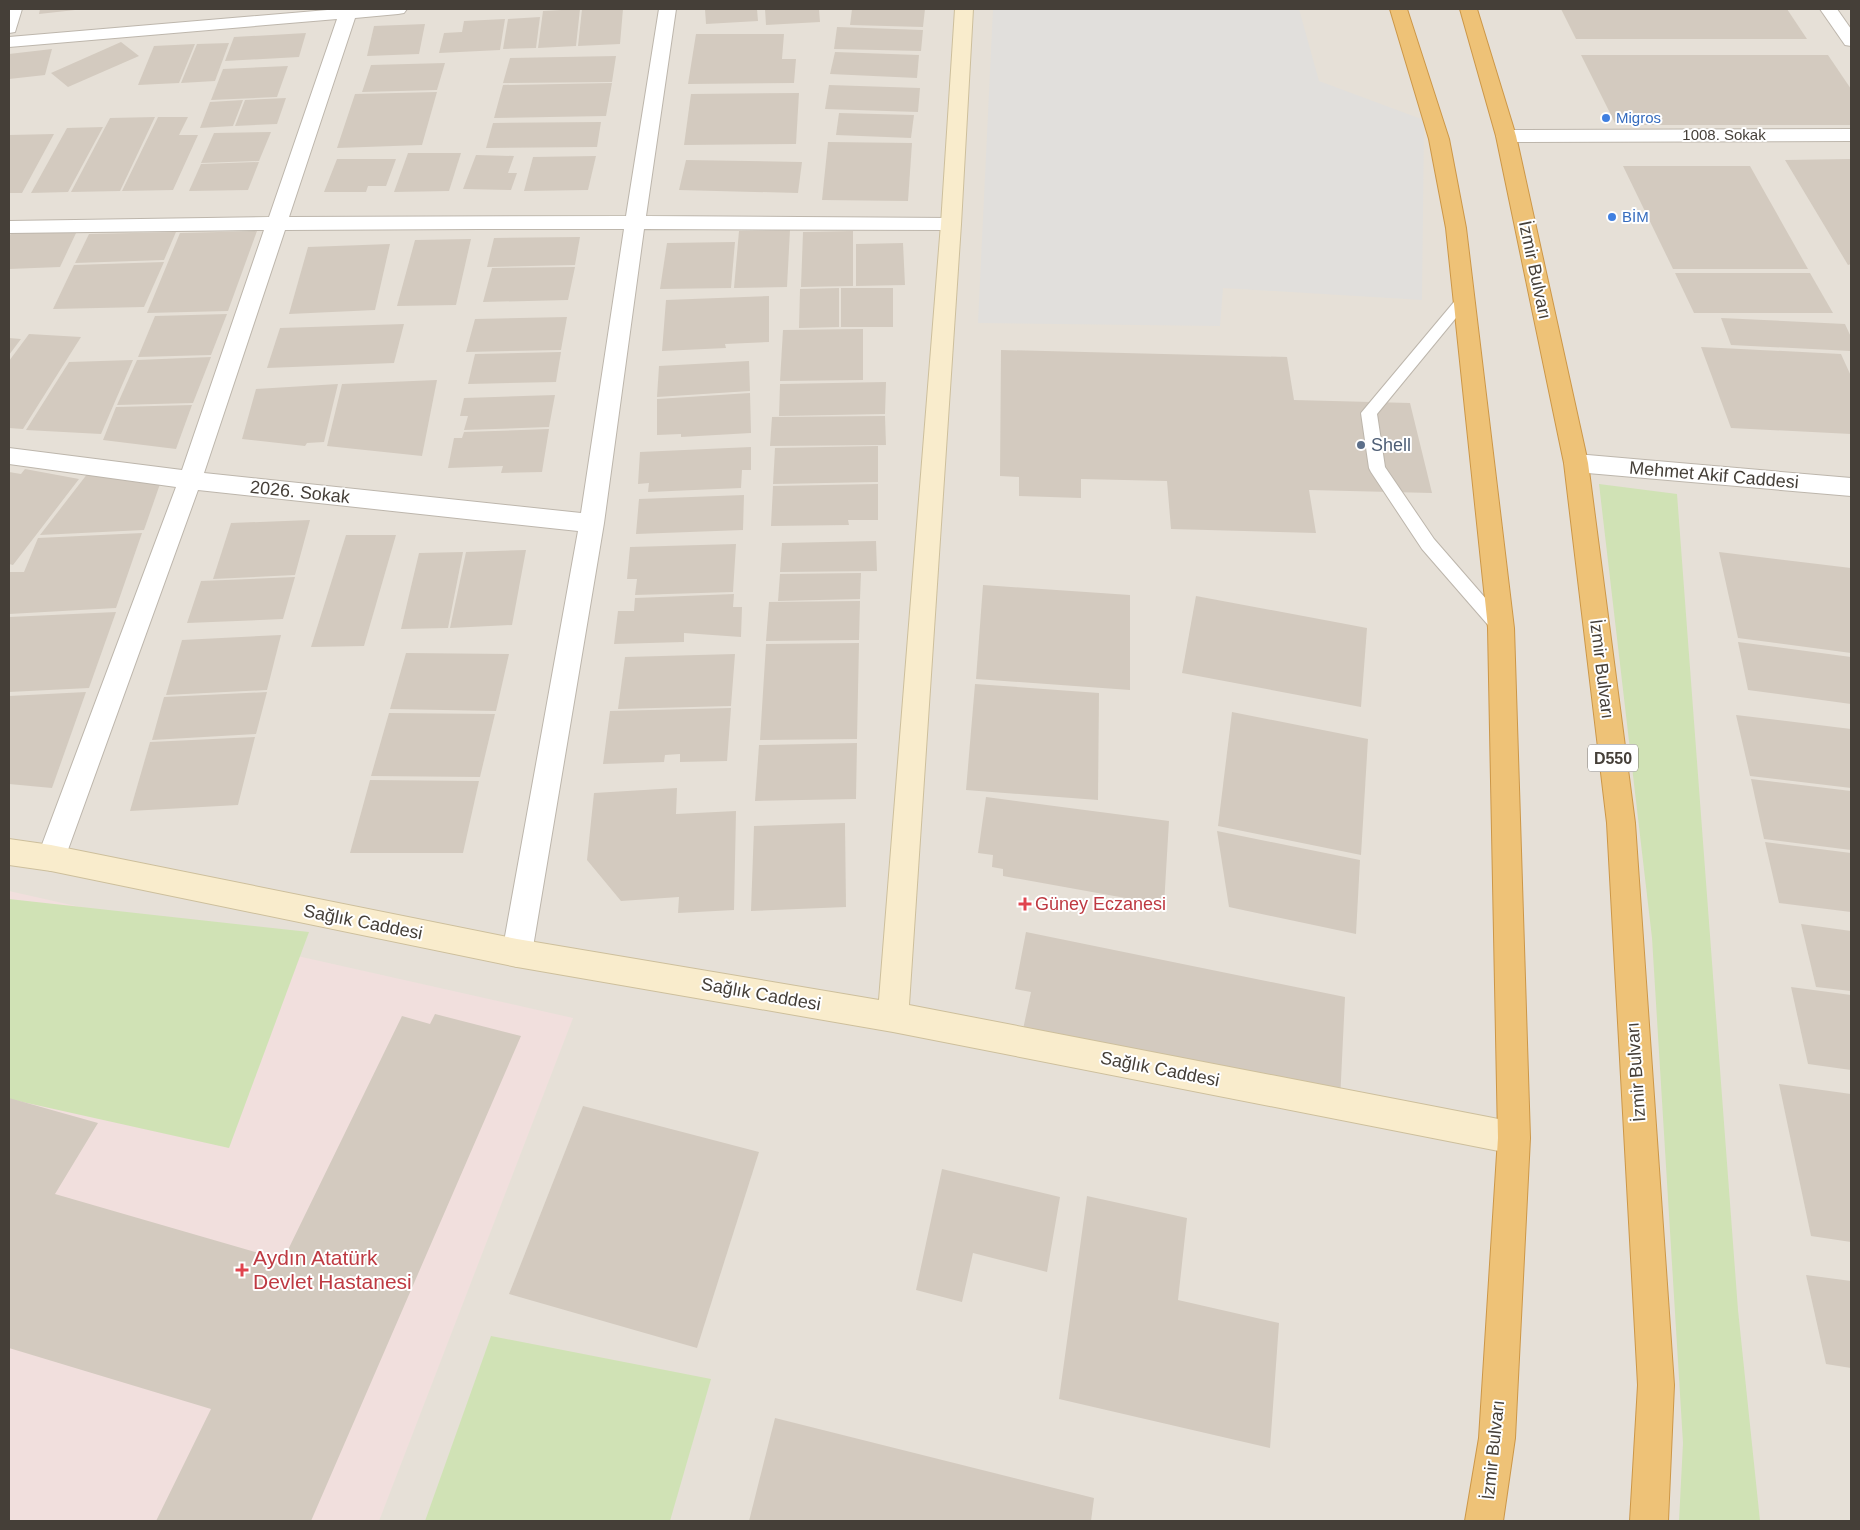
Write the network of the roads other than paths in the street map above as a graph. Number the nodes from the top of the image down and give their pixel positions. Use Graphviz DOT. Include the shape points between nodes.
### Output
graph roads {
  1 [pos="13,9"];
  2 [pos="398,9"];
  3 [pos="668,9"];
  4 [pos="964,9"];
  5 [pos="1398,9"];
  6 [pos="1468,9"];
  7 [pos="1828,9"];
  8 [pos="349,11"];
  9 [pos="9,28"];
  10 [pos="1851,40"];
  11 [pos="9,42"];
  12 [pos="1851,135"];
  13 [pos="1506,136"];
  14 [pos="635,221"];
  15 [pos="278,222"];
  16 [pos="951,224"];
  17 [pos="9,227"];
  18 [pos="1464,299"];
  19 [pos="9,456"];
  20 [pos="1576,463"];
  21 [pos="190,480"];
  22 [pos="1851,487"];
  23 [pos="592,523"];
  24 [pos="1501,628"];
  25 [pos="9,852"];
  26 [pos="51,858"];
  27 [pos="517,953"];
  28 [pos="894,1017"];
  29 [pos="1514,1138"];
  30 [pos="1484,1521"];
  31 [pos="1649,1521"];
  1 -- 9 [label="street"];
  2 -- 8 [label="street"];
  3 -- 14 [label="street"];
  4 -- 16 [label="street"];
  5 -- 18 [label="highway, İzmir Bulvarı" via="1439,139 1456,228"];
  6 -- 13 [label="highway, İzmir Bulvarı / D550"];
  7 -- 10 [label="street"];
  8 -- 11 [label="street"];
  8 -- 15 [label="street"];
  12 -- 13 [label="street, 1008. Sokak"];
  13 -- 20 [label="highway, İzmir Bulvarı / D550"];
  14 -- 15 [label="street"];
  14 -- 16 [label="street"];
  14 -- 23 [label="street"];
  15 -- 17 [label="street"];
  15 -- 21 [label="street"];
  16 -- 28 [label="street"];
  18 -- 24 [label="highway, İzmir Bulvarı"];
  18 -- 24 [label="lane" via="1369,413 1377,468 1428,544"];
  19 -- 21 [label="street, 2026. Sokak"];
  20 -- 22 [label="street, Mehmet Akif Caddesi"];
  20 -- 31 [label="highway, İzmir Bulvarı / D550" via="1621,823 1656,1385"];
  21 -- 23 [label="street, 2026. Sokak"];
  21 -- 26 [label="street"];
  23 -- 27 [label="street"];
  24 -- 29 [label="highway, İzmir Bulvarı"];
  25 -- 26 [label="street, Sağlık Caddesi"];
  26 -- 27 [label="street, Sağlık Caddesi"];
  27 -- 28 [label="street, Sağlık Caddesi"];
  28 -- 29 [label="street, Sağlık Caddesi"];
  29 -- 30 [label="highway, İzmir Bulvarı" via="1497,1438"];
}
